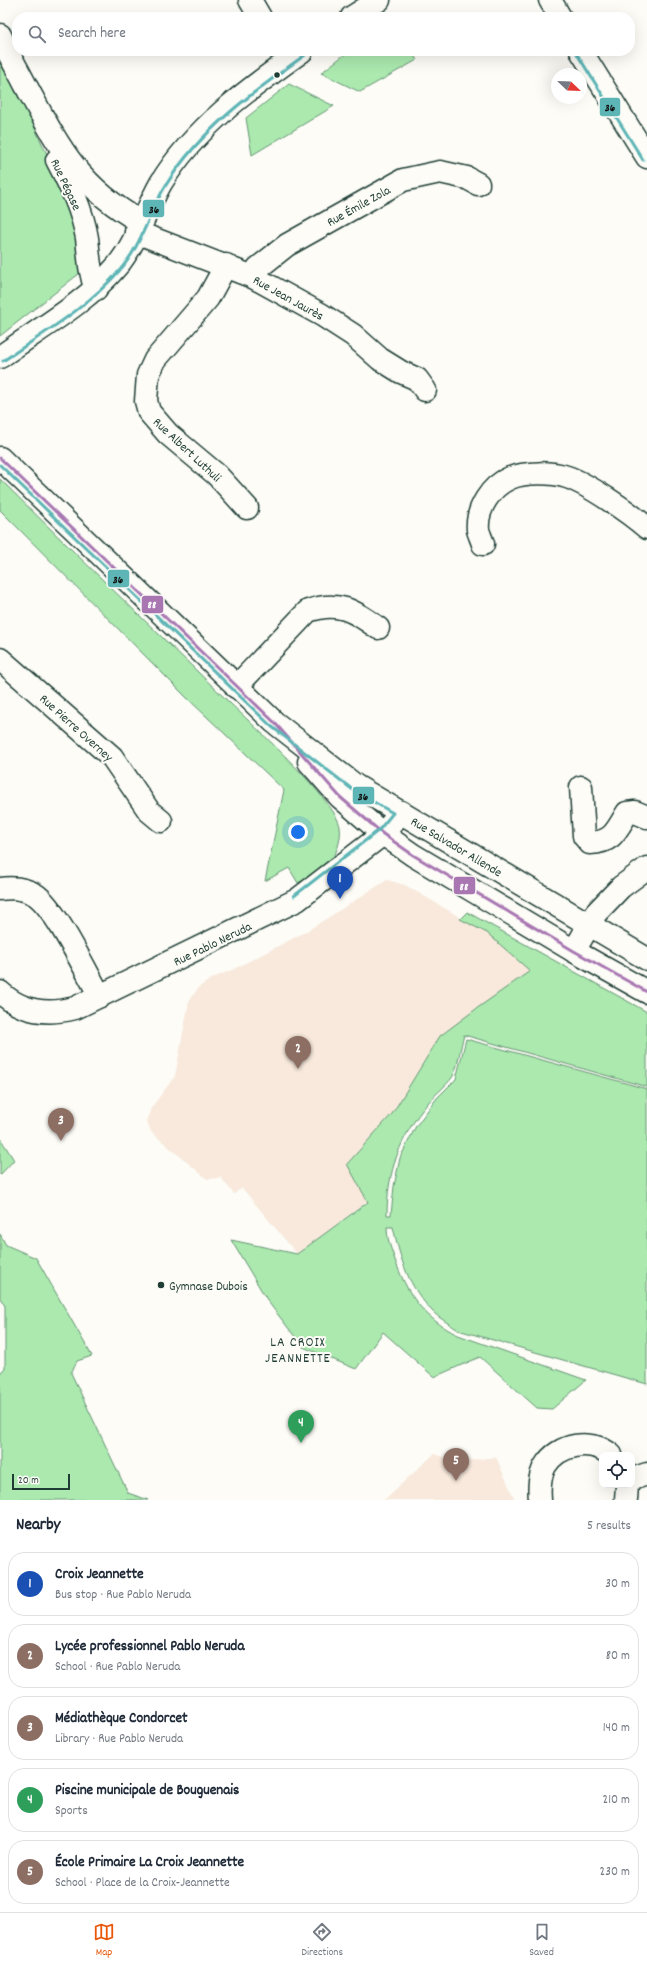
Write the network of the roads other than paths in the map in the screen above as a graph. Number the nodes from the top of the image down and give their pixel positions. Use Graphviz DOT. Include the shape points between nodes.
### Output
graph roads {
  1 [pos="250,0"];
  2 [pos="379,0"];
  3 [pos="550,0"];
  4 [pos="257,12"];
  5 [pos="360,12"];
  6 [pos="557,12"];
  7 [pos="0,35"];
  8 [pos="295,56"];
  9 [pos="584,56"];
  10 [pos="35,106"];
  11 [pos="647,157"];
  12 [pos="478,184"];
  13 [pos="139,227"];
  14 [pos="226,266"];
  15 [pos="253,277"];
  16 [pos="96,289"];
  17 [pos="0,357"];
  18 [pos="425,390"];
  19 [pos="0,458"];
  20 [pos="247,508"];
  21 [pos="647,528"];
  22 [pos="483,544"];
  23 [pos="378,628"];
  24 [pos="0,659"];
  25 [pos="236,687"];
  26 [pos="274,722"];
  27 [pos="581,787"];
  28 [pos="401,812"];
  29 [pos="647,817"];
  30 [pos="161,821"];
  31 [pos="383,834"];
  32 [pos="647,868"];
  33 [pos="0,889"];
  34 [pos="589,925"];
  35 [pos="574,951"];
  36 [pos="647,959"];
  37 [pos="0,992"];
  38 [pos="647,992"];
  39 [pos="100,996"];
  40 [pos="606,1452"];
  41 [pos="647,1474"];
  42 [pos="635,1478"];
  43 [pos="627,1488"];
  44 [pos="540,1500"];
  45 [pos="626,1500"];
  1 -- 4 [label="street"];
  2 -- 5 [label="street"];
  3 -- 6 [label="street"];
  7 -- 10 [label="street, Rue Pégase"];
  8 -- 13 [label="street" via="255,85 188,147 162,182"];
  9 -- 11 [label="street"];
  10 -- 13 [label="street, Rue Pégase" via="76,170"];
  10 -- 16 [label="street, Rue Pégase" via="41,133 78,203 87,237 91,279"];
  12 -- 15 [label="street, Rue Émile Zola" via="467,178 440,172 403,180 287,245 258,268"];
  13 -- 14 [label="street, Rue Jean Jaurès"];
  13 -- 16 [label="street" via="126,255"];
  14 -- 15 [label="street, Rue Jean Jaurès"];
  14 -- 20 [label="street, Rue Albert Luthuli" via="208,298 155,360 148,375 146,401 149,412 168,434 217,475"];
  15 -- 18 [label="street, Rue Jean Jaurès" via="353,335 380,359 418,379"];
  16 -- 17 [label="street"];
  19 -- 25 [label="street, Rue Salvador Allende"];
  21 -- 22 [label="street" via="586,485 567,476 551,473 532,474 509,478 488,495 480,511 478,530"];
  23 -- 25 [label="street" via="358,613 341,607 322,606 308,611"];
  24 -- 30 [label="street, Rue Pierre Overney" via="112,757 148,811"];
  25 -- 26 [label="street, Rue Salvador Allende"];
  26 -- 28 [label="street, Rue Salvador Allende" via="356,786"];
  26 -- 31 [label="street, Rue Salvador Allende" via="340,797"];
  27 -- 29 [label="street" via="584,836 590,843 612,837 627,813 635,812"];
  28 -- 31 [label="street, Rue Pablo Neruda"];
  28 -- 34 [label="street, Rue Salvador Allende" via="417,824"];
  31 -- 35 [label="street, Rue Salvador Allende" via="413,855"];
  31 -- 39 [label="street, Rue Pablo Neruda" via="297,900"];
  32 -- 34 [label="street" via="621,887"];
  33 -- 39 [label="street" via="25,890 50,908"];
  34 -- 35 [label="street"];
  34 -- 36 [label="street, Rue Salvador Allende"];
  35 -- 38 [label="street, Rue Salvador Allende"];
  37 -- 39 [label="street, Rue Pablo Neruda" via="10,1001 26,1008 57,1013"];
  40 -- 44 [label="street" via="597,1447 573,1446 552,1457 540,1477"];
  41 -- 42 [label="street"];
  43 -- 45 [label="street"];
}
